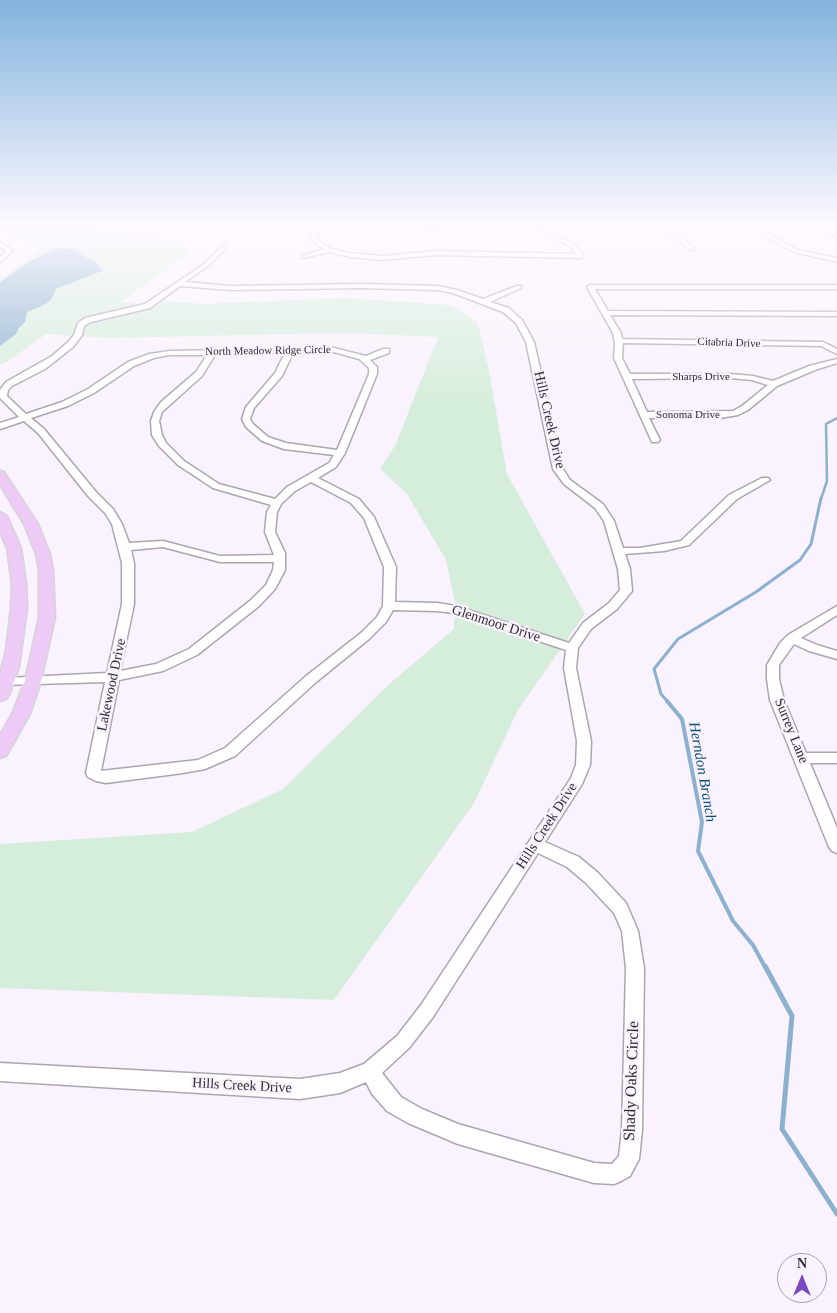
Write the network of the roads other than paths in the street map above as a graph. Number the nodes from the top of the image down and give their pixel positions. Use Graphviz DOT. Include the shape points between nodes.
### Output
graph roads {
  1 [pos="176,286"];
  2 [pos="214,286"];
  3 [pos="344,286"];
  4 [pos="371,286"];
  5 [pos="519,287"];
  6 [pos="837,287"];
  7 [pos="485,300"];
  8 [pos="606,313"];
  9 [pos="837,314"];
  10 [pos="619,340"];
  11 [pos="291,350"];
  12 [pos="213,351"];
  13 [pos="386,352"];
  14 [pos="837,352"];
  15 [pos="366,359"];
  16 [pos="837,361"];
  17 [pos="626,377"];
  18 [pos="774,384"];
  19 [pos="644,415"];
  20 [pos="26,418"];
  21 [pos="0,426"];
  22 [pos="655,440"];
  23 [pos="340,453"];
  24 [pos="0,475"];
  25 [pos="311,478"];
  26 [pos="765,480"];
  27 [pos="277,503"];
  28 [pos="0,516"];
  29 [pos="125,547"];
  30 [pos="619,551"];
  31 [pos="280,558"];
  32 [pos="389,606"];
  33 [pos="837,610"];
  34 [pos="792,638"];
  35 [pos="572,648"];
  36 [pos="837,655"];
  37 [pos="112,677"];
  38 [pos="33,681"];
  39 [pos="3,688"];
  40 [pos="0,751"];
  41 [pos="801,758"];
  42 [pos="837,758"];
  43 [pos="534,845"];
  44 [pos="837,847"];
  45 [pos="370,1071"];
  46 [pos="0,1072"];
  1 -- 20 [label="street, Lakewood Drive" via="143,308 88,320 70,345 55,358 6,387 3,396"];
  2 -- 3 [label="street, Hills Creek Drive"];
  4 -- 7 [label="street, Hills Creek Drive" via="455,290"];
  5 -- 7 [label="street"];
  6 -- 8 [label="street" via="590,287"];
  7 -- 30 [label="street, Hills Creek Drive" via="510,313 526,332 558,469 567,482 604,513"];
  8 -- 9 [label="street"];
  8 -- 10 [label="street"];
  10 -- 14 [label="street, Citabria Drive" via="822,344"];
  10 -- 17 [label="street" via="618,358"];
  11 -- 12 [label="street, North Meadow Ridge Circle"];
  11 -- 15 [label="street, North Meadow Ridge Circle" via="334,350"];
  11 -- 23 [label="street" via="279,374 250,408 246,419 272,442 293,448"];
  12 -- 20 [label="street, North Meadow Ridge Circle" via="143,357 75,400"];
  12 -- 27 [label="street" via="199,374 158,412 155,421 157,435 181,463 216,486"];
  13 -- 15 [label="street"];
  15 -- 23 [label="street" via="373,367 373,374"];
  16 -- 18 [label="street, Sonoma Drive"];
  17 -- 18 [label="street, Sharps Drive" via="730,376"];
  17 -- 19 [label="street"];
  18 -- 19 [label="street, Sonoma Drive" via="746,408 735,413"];
  19 -- 22 [label="street"];
  20 -- 21 [label="street, North Meadow Ridge Circle"];
  20 -- 29 [label="street, Lakewood Drive" via="41,431 109,511"];
  23 -- 25 [label="street" via="333,465"];
  24 -- 38 [label="main road" via="31,524 46,570 46,617"];
  25 -- 27 [label="street" via="291,489"];
  25 -- 32 [label="street, Lakewood Drive" via="355,500 369,517 390,566"];
  26 -- 30 [label="street" via="733,497 684,543 640,551"];
  27 -- 31 [label="street" via="269,526"];
  28 -- 39 [label="main road" via="14,548 19,584 14,650"];
  29 -- 31 [label="street" via="163,544 220,558"];
  29 -- 37 [label="street, Lakewood Drive" via="128,604"];
  30 -- 35 [label="street, Hills Creek Drive" via="626,590 613,606 587,626"];
  31 -- 37 [label="street" via="276,578 265,594 193,652 159,668"];
  32 -- 35 [label="street, Glenmoor Drive" via="456,610"];
  32 -- 37 [label="street, Lakewood Drive" via="375,628 325,667 241,744 200,764 96,776"];
  33 -- 34 [label="street, Surrey Lane"];
  34 -- 36 [label="street"];
  34 -- 41 [label="street, Surrey Lane" via="772,665 773,679 777,700"];
  35 -- 43 [label="street, Hills Creek Drive" via="570,668 584,741 583,765"];
  37 -- 38 [label="street"];
  38 -- 39 [label="street"];
  38 -- 40 [label="main road" via="21,714"];
  41 -- 42 [label="street"];
  41 -- 44 [label="street, Surrey Lane"];
  43 -- 45 [label="street, Hills Creek Drive" via="427,1011 403,1042"];
  43 -- 45 [label="street, Shady Oaks Circle" via="573,862 592,878 620,908 630,931 635,968 632,1130 629,1159 623,1169 614,1174 594,1173 449,1130 394,1104"];
  45 -- 46 [label="street, Hills Creek Drive" via="340,1083 300,1089"];
}
